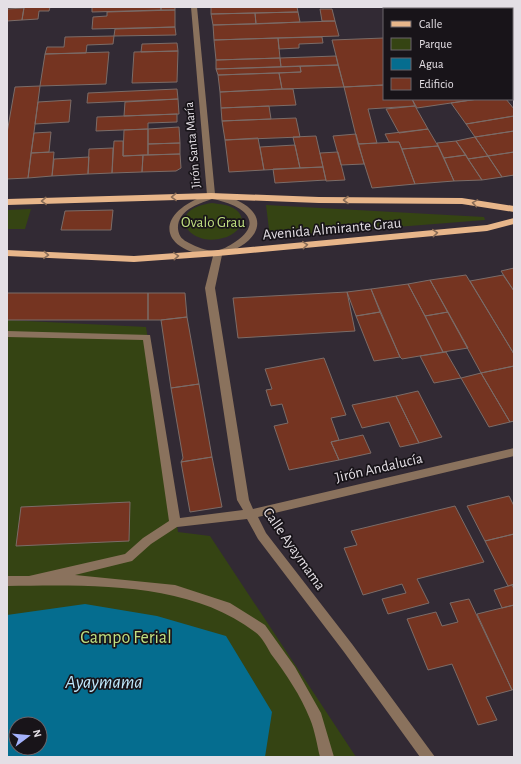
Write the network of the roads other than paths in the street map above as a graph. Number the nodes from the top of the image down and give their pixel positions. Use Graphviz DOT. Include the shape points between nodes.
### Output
graph roads {
  1 [pos="194,7"];
  2 [pos="210,196"];
  3 [pos="7,202"];
  4 [pos="514,209"];
  5 [pos="514,221"];
  6 [pos="7,254"];
  7 [pos="218,254"];
  8 [pos="7,334"];
  9 [pos="514,452"];
  10 [pos="250,514"];
  11 [pos="175,523"];
  12 [pos="32,580"];
  13 [pos="7,581"];
  14 [pos="327,757"];
  15 [pos="428,757"];
  1 -- 2 [label="street, Jirón Santa María"];
  2 -- 3 [label="main road, Avenida Almirante Grau, one-way"];
  4 -- 2 [label="main road, Avenida Almirante Grau, one-way" via="462,201"];
  2 -- 7 [label="street" via="239,204 252,215 252,228 247,238"];
  2 -- 7 [label="street, Jirón Santa María" via="197,200 179,213 174,222 174,234 178,241 190,248"];
  7 -- 5 [label="main road, Avenida Almirante Grau, one-way" via="487,228"];
  6 -- 7 [label="main road, Avenida Almirante Grau, one-way" via="134,259"];
  7 -- 10 [label="street, Calle Ayaymama" via="210,288 243,500"];
  8 -- 11 [label="street" via="147,336"];
  9 -- 10 [label="street, Jirón Andalucía"];
  10 -- 11 [label="street, Jirón Andalucía"];
  10 -- 15 [label="street, Calle Ayaymama" via="262,536"];
  11 -- 12 [label="street" via="147,541 128,558"];
  12 -- 13 [label="street"];
  12 -- 14 [label="street" via="81,580 175,590 226,607 261,629 291,671 316,717"];
}
